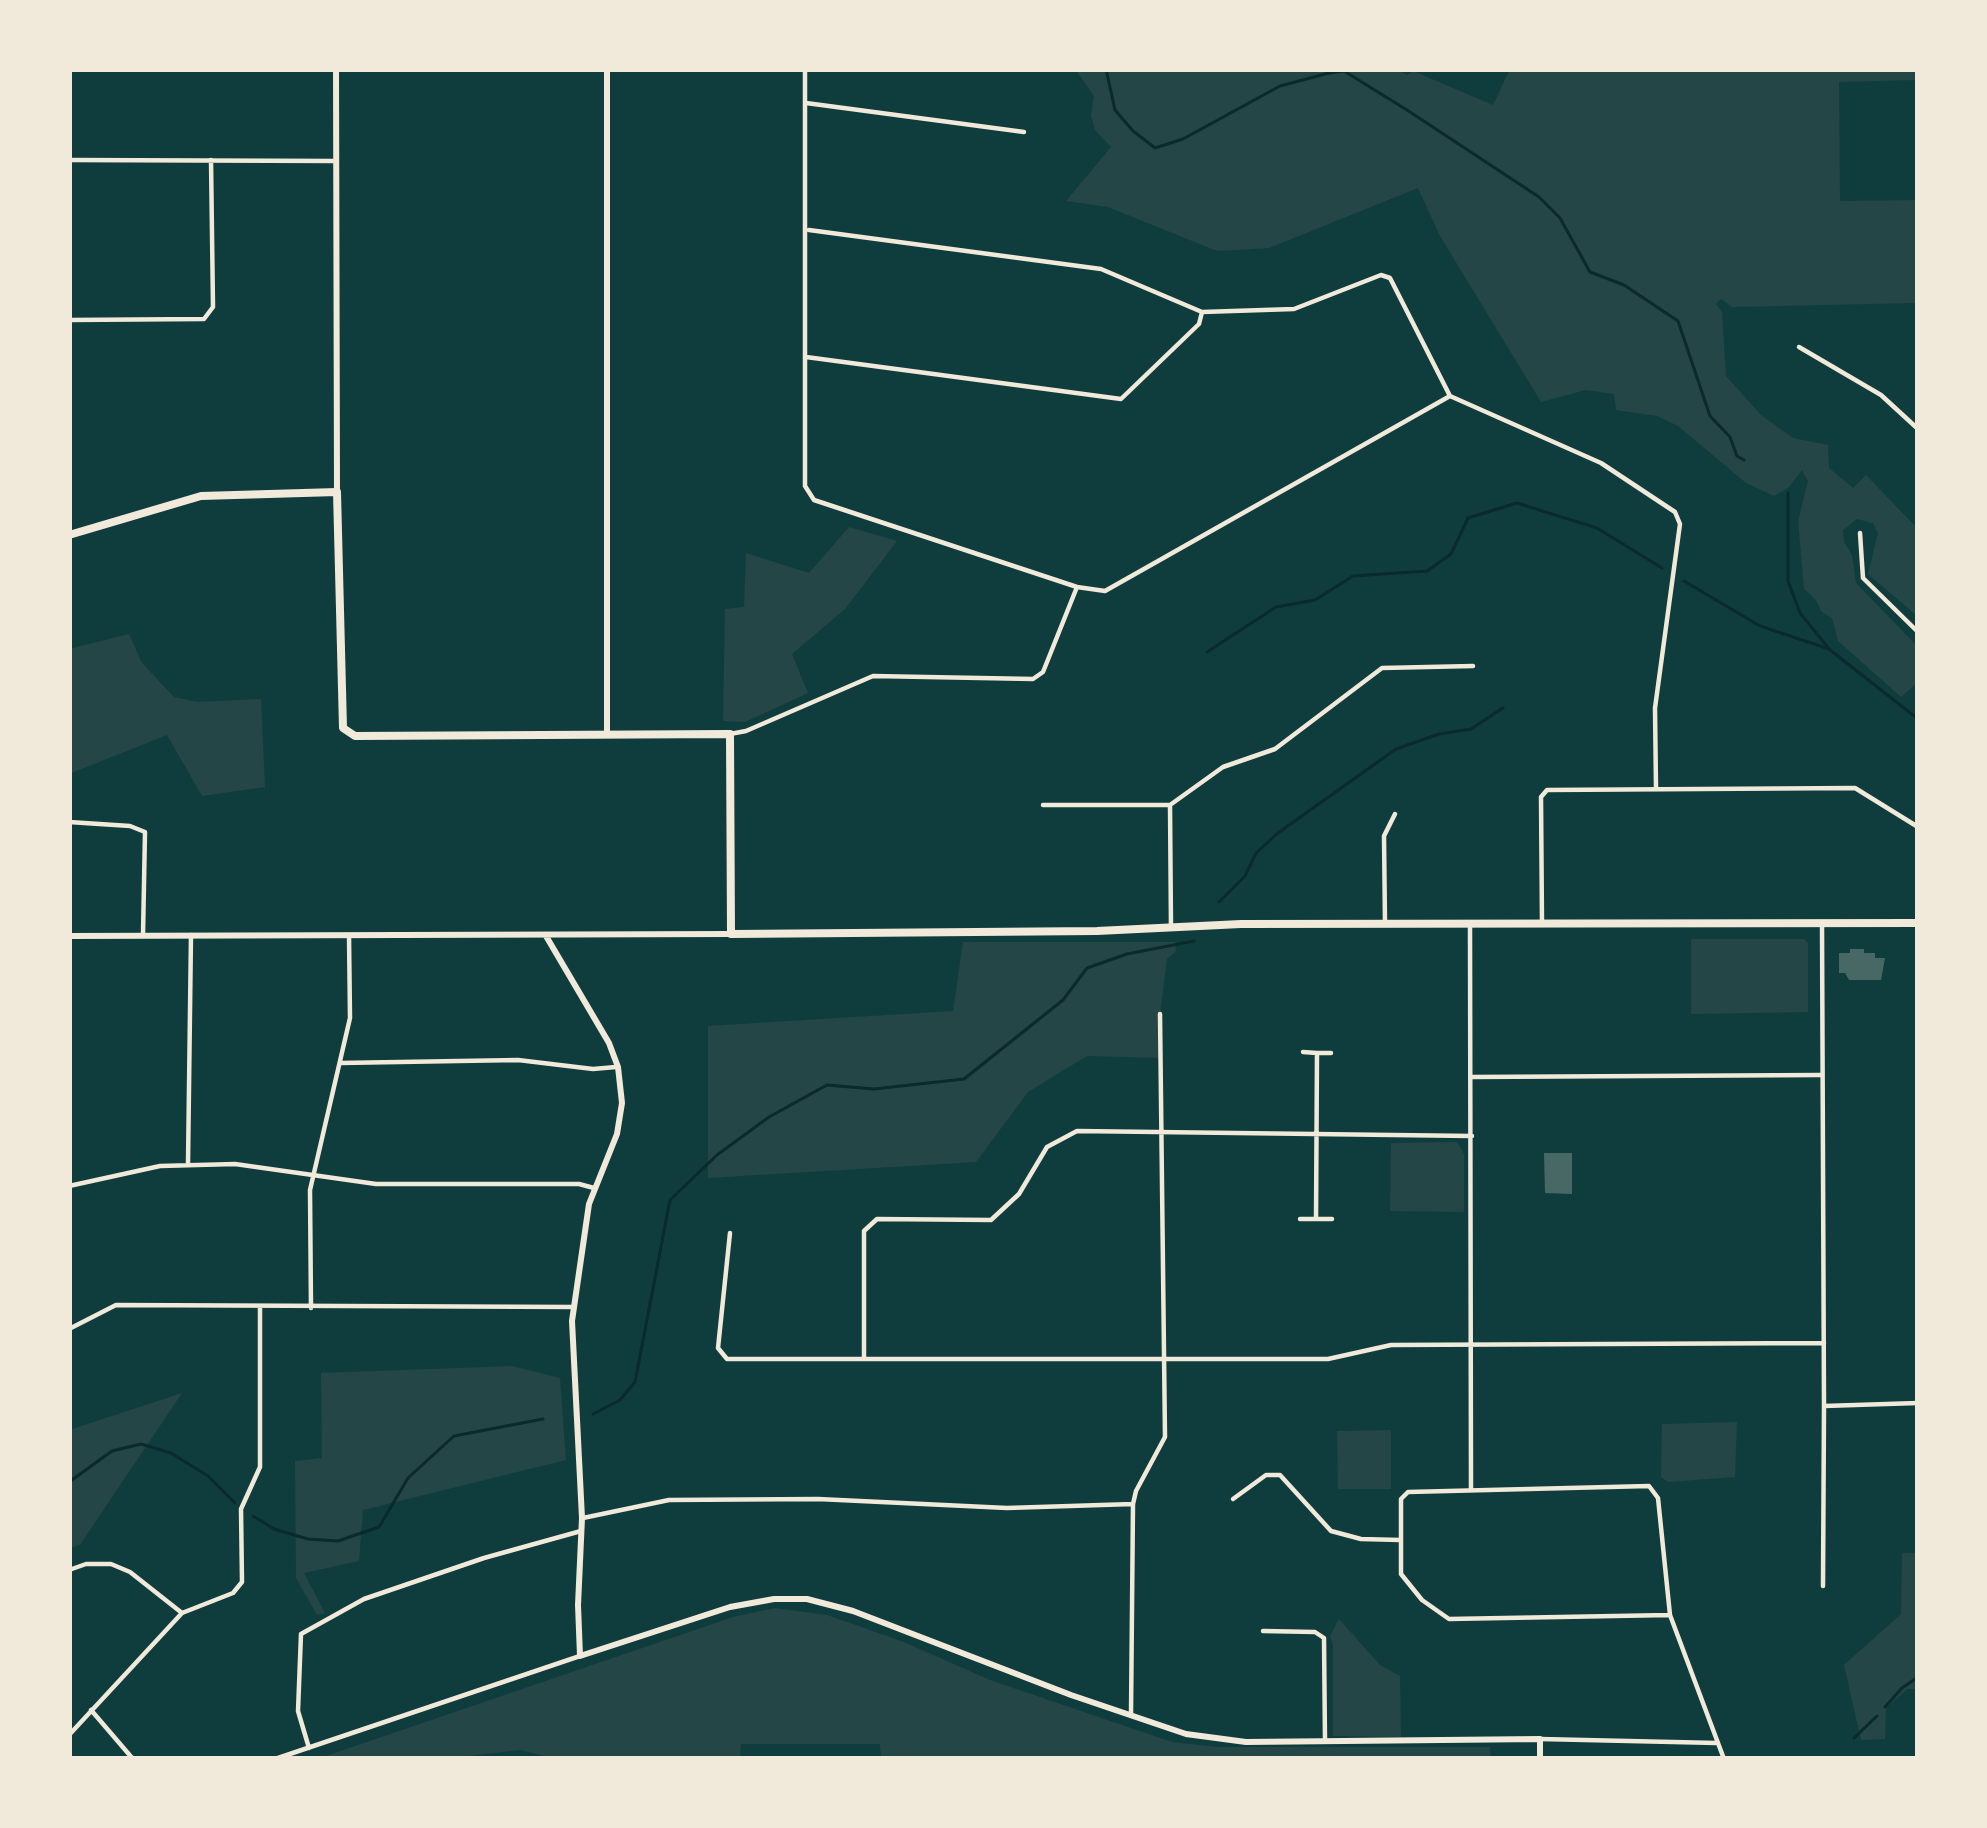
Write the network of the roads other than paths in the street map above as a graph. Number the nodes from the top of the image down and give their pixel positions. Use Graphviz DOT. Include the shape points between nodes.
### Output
graph roads {
  1 [pos="336,69"];
  2 [pos="607,69"];
  3 [pos="806,69"];
  4 [pos="806,103"];
  5 [pos="1024,132"];
  6 [pos="69,160"];
  7 [pos="212,160"];
  8 [pos="336,161"];
  9 [pos="806,230"];
  10 [pos="1202,312"];
  11 [pos="69,320"];
  12 [pos="1799,347"];
  13 [pos="806,358"];
  14 [pos="1450,396"];
  15 [pos="1918,429"];
  16 [pos="337,492"];
  17 [pos="1860,533"];
  18 [pos="69,536"];
  19 [pos="1077,586"];
  20 [pos="1918,632"];
  21 [pos="1473,666"];
  22 [pos="607,734"];
  23 [pos="730,734"];
  24 [pos="1655,789"];
  25 [pos="1043,805"];
  26 [pos="1169,805"];
  27 [pos="1395,814"];
  28 [pos="69,822"];
  29 [pos="1918,826"];
  30 [pos="1822,922"];
  31 [pos="1918,923"];
  32 [pos="1384,924"];
  33 [pos="1470,925"];
  34 [pos="1542,925"];
  35 [pos="1171,928"];
  36 [pos="731,934"];
  37 [pos="143,935"];
  38 [pos="191,935"];
  39 [pos="349,935"];
  40 [pos="547,935"];
  41 [pos="69,936"];
  42 [pos="1160,1014"];
  43 [pos="1303,1052"];
  44 [pos="1317,1053"];
  45 [pos="1331,1053"];
  46 [pos="340,1063"];
  47 [pos="618,1067"];
  48 [pos="1822,1076"];
  49 [pos="1472,1077"];
  50 [pos="1162,1135"];
  51 [pos="1318,1136"];
  52 [pos="1472,1136"];
  53 [pos="188,1165"];
  54 [pos="312,1175"];
  55 [pos="69,1186"];
  56 [pos="594,1188"];
  57 [pos="1300,1219"];
  58 [pos="1316,1219"];
  59 [pos="1332,1220"];
  60 [pos="730,1233"];
  61 [pos="260,1307"];
  62 [pos="574,1307"];
  63 [pos="311,1308"];
  64 [pos="69,1329"];
  65 [pos="1823,1343"];
  66 [pos="1472,1345"];
  67 [pos="864,1357"];
  68 [pos="1165,1359"];
  69 [pos="1918,1403"];
  70 [pos="1825,1406"];
  71 [pos="1471,1491"];
  72 [pos="1233,1499"];
  73 [pos="1133,1504"];
  74 [pos="582,1518"];
  75 [pos="581,1531"];
  76 [pos="1400,1540"];
  77 [pos="69,1570"];
  78 [pos="1823,1586"];
  79 [pos="182,1613"];
  80 [pos="1670,1615"];
  81 [pos="1263,1631"];
  82 [pos="580,1656"];
  83 [pos="92,1710"];
  84 [pos="1130,1714"];
  85 [pos="69,1735"];
  86 [pos="1540,1739"];
  87 [pos="1325,1741"];
  88 [pos="1717,1743"];
  89 [pos="309,1748"];
  90 [pos="133,1759"];
  91 [pos="275,1759"];
  92 [pos="1540,1759"];
  93 [pos="1724,1759"];
  1 -- 8 [label="street"];
  2 -- 22 [label="street"];
  3 -- 4 [label="street"];
  4 -- 5 [label="street"];
  4 -- 9 [label="street"];
  6 -- 7 [label="street"];
  7 -- 8 [label="street"];
  7 -- 11 [label="street" via="214,307 204,320"];
  8 -- 16 [label="street"];
  9 -- 10 [label="street" via="1101,269"];
  9 -- 13 [label="street"];
  10 -- 13 [label="street" via="1121,399"];
  10 -- 14 [label="street" via="1294,309 1390,278"];
  12 -- 15 [label="street" via="1882,395"];
  13 -- 19 [label="street" via="807,496"];
  14 -- 19 [label="street" via="1105,592"];
  14 -- 24 [label="street" via="1601,463 1675,512 1680,524 1654,708"];
  16 -- 18 [label="main road" via="201,496"];
  16 -- 22 [label="main road" via="343,728 355,736"];
  17 -- 20 [label="street" via="1863,578"];
  19 -- 23 [label="street" via="1043,672 1033,679 873,676"];
  21 -- 26 [label="street" via="1382,668 1275,749 1223,767"];
  22 -- 23 [label="main road"];
  23 -- 36 [label="main road"];
  24 -- 29 [label="street" via="1855,788"];
  24 -- 34 [label="street" via="1543,793"];
  25 -- 26 [label="street"];
  26 -- 35 [label="street"];
  27 -- 32 [label="street" via="1384,836"];
  28 -- 37 [label="street" via="145,832"];
  30 -- 31 [label="main road"];
  30 -- 34 [label="main road"];
  30 -- 48 [label="street"];
  32 -- 33 [label="main road"];
  32 -- 35 [label="main road"];
  33 -- 34 [label="main road"];
  33 -- 49 [label="street"];
  35 -- 36 [label="main road"];
  36 -- 40 [label="street"];
  37 -- 38 [label="street"];
  37 -- 41 [label="street"];
  38 -- 39 [label="street"];
  38 -- 53 [label="street"];
  39 -- 40 [label="street"];
  39 -- 46 [label="street" via="350,1018"];
  40 -- 47 [label="street"];
  42 -- 50 [label="street"];
  43 -- 44 [label="street"];
  44 -- 45 [label="street"];
  44 -- 51 [label="street"];
  46 -- 47 [label="street"];
  46 -- 54 [label="street"];
  47 -- 56 [label="street" via="620,1120"];
  48 -- 49 [label="street"];
  48 -- 65 [label="street"];
  49 -- 52 [label="street"];
  50 -- 51 [label="street"];
  50 -- 67 [label="street" via="1077,1131 1047,1147 1019,1194 991,1220 877,1219 864,1231"];
  50 -- 68 [label="street"];
  51 -- 52 [label="street"];
  51 -- 58 [label="street"];
  52 -- 66 [label="street"];
  53 -- 54 [label="street"];
  53 -- 55 [label="street"];
  54 -- 56 [label="street" via="376,1184"];
  54 -- 63 [label="street"];
  56 -- 62 [label="street"];
  57 -- 58 [label="street"];
  58 -- 59 [label="street"];
  60 -- 67 [label="street" via="718,1348 728,1359"];
  61 -- 63 [label="street"];
  61 -- 64 [label="street" via="116,1305"];
  61 -- 79 [label="street" via="260,1467 241,1509 242,1582"];
  62 -- 63 [label="street"];
  62 -- 74 [label="street"];
  65 -- 66 [label="street"];
  65 -- 70 [label="street"];
  66 -- 68 [label="street" via="1391,1345 1328,1359"];
  66 -- 71 [label="street"];
  67 -- 68 [label="street"];
  68 -- 73 [label="street" via="1165,1437"];
  69 -- 70 [label="street"];
  70 -- 78 [label="street"];
  71 -- 76 [label="street" via="1408,1492"];
  71 -- 80 [label="street" via="1649,1486 1658,1498"];
  72 -- 76 [label="street" via="1266,1474 1280,1475 1331,1531"];
  73 -- 74 [label="street" via="669,1500"];
  73 -- 84 [label="street"];
  74 -- 75 [label="street"];
  75 -- 82 [label="street"];
  75 -- 89 [label="street" via="364,1599 301,1634 298,1711"];
  76 -- 80 [label="street" via="1401,1574 1449,1619"];
  77 -- 79 [label="street" via="111,1564"];
  79 -- 83 [label="street"];
  80 -- 88 [label="street"];
  81 -- 87 [label="street" via="1324,1638"];
  82 -- 84 [label="street" via="730,1607 807,1599"];
  82 -- 89 [label="street"];
  83 -- 85 [label="street"];
  83 -- 90 [label="street"];
  84 -- 87 [label="street" via="1186,1734"];
  86 -- 87 [label="street"];
  86 -- 88 [label="street"];
  86 -- 92 [label="street"];
  88 -- 93 [label="street"];
  89 -- 91 [label="street"];
}
